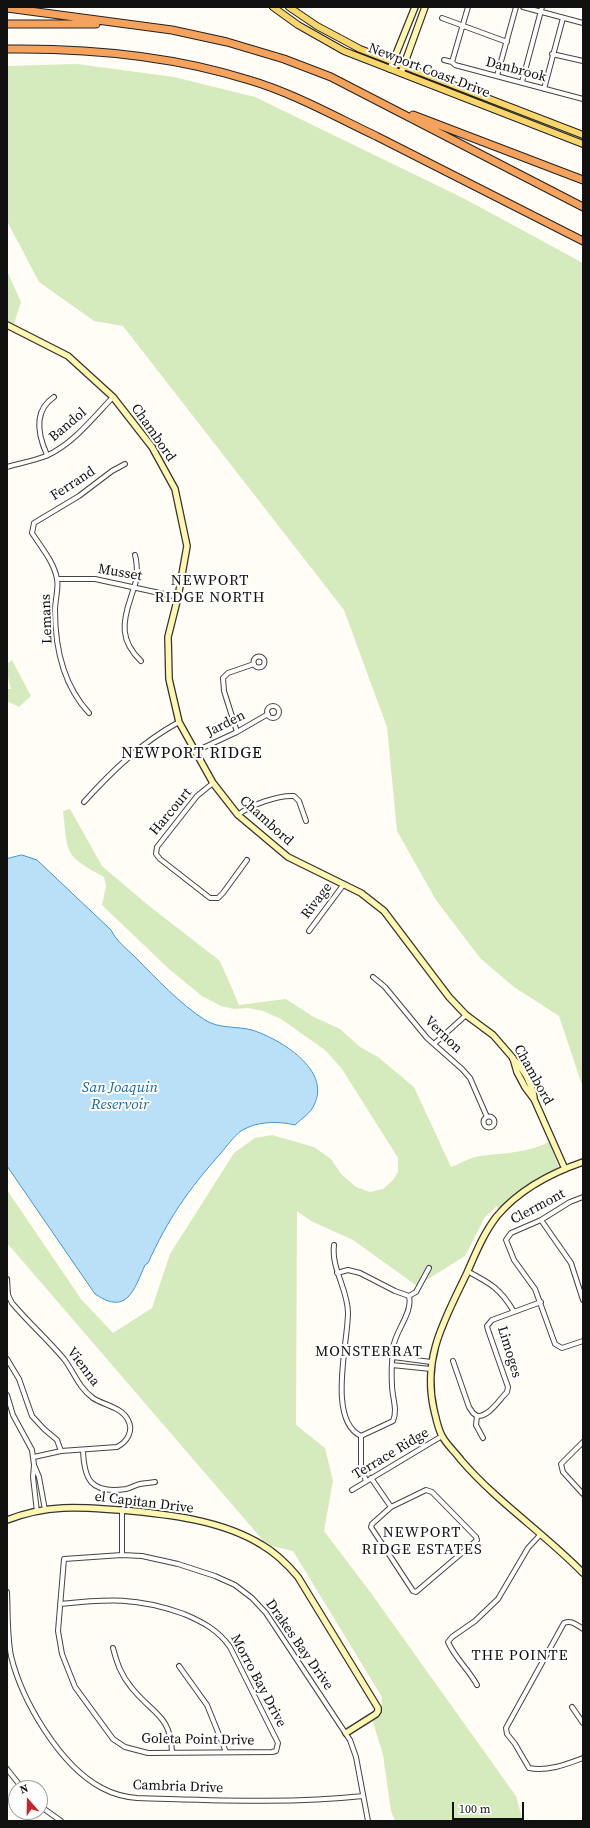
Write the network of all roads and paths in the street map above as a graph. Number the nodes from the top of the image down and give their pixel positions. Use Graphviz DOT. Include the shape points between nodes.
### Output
graph roads {
  1 [pos="273,7"];
  2 [pos="289,7"];
  3 [pos="415,7"];
  4 [pos="425,7"];
  5 [pos="468,7"];
  6 [pos="516,7"];
  7 [pos="523,7"];
  8 [pos="7,8"];
  9 [pos="541,9"];
  10 [pos="442,18"];
  11 [pos="563,18"];
  12 [pos="583,23"];
  13 [pos="7,24"];
  14 [pos="126,24"];
  15 [pos="463,27"];
  16 [pos="507,42"];
  17 [pos="7,49"];
  18 [pos="51,49"];
  19 [pos="7,53"];
  20 [pos="552,54"];
  21 [pos="444,60"];
  22 [pos="393,62"];
  23 [pos="452,62"];
  24 [pos="583,62"];
  25 [pos="404,65"];
  26 [pos="390,69"];
  27 [pos="401,73"];
  28 [pos="497,76"];
  29 [pos="522,82"];
  30 [pos="544,88"];
  31 [pos="583,99"];
  32 [pos="376,100"];
  33 [pos="583,135"];
  34 [pos="583,144"];
  35 [pos="583,180"];
  36 [pos="583,207"];
  37 [pos="583,241"];
  38 [pos="7,324"];
  39 [pos="54,397"];
  40 [pos="113,397"];
  41 [pos="47,455"];
  42 [pos="125,464"];
  43 [pos="7,467"];
  44 [pos="34,523"];
  45 [pos="135,555"];
  46 [pos="57,579"];
  47 [pos="134,586"];
  48 [pos="178,597"];
  49 [pos="141,661"];
  50 [pos="254,664"];
  51 [pos="90,712"];
  52 [pos="268,714"];
  53 [pos="179,722"];
  54 [pos="237,732"];
  55 [pos="194,752"];
  56 [pos="213,783"];
  57 [pos="84,802"];
  58 [pos="238,815"];
  59 [pos="306,821"];
  60 [pos="248,860"];
  61 [pos="344,884"];
  62 [pos="309,931"];
  63 [pos="373,977"];
  64 [pos="466,1015"];
  65 [pos="434,1044"];
  66 [pos="513,1058"];
  67 [pos="526,1073"];
  68 [pos="519,1077"];
  69 [pos="534,1099"];
  70 [pos="487,1117"];
  71 [pos="583,1162"];
  72 [pos="564,1168"];
  73 [pos="583,1197"];
  74 [pos="541,1220"];
  75 [pos="334,1245"];
  76 [pos="429,1268"];
  77 [pos="468,1271"];
  78 [pos="337,1273"];
  79 [pos="7,1280"];
  80 [pos="409,1296"];
  81 [pos="583,1300"];
  82 [pos="541,1302"];
  83 [pos="514,1312"];
  84 [pos="583,1341"];
  85 [pos="393,1357"];
  86 [pos="409,1359"];
  87 [pos="8,1361"];
  88 [pos="453,1361"];
  89 [pos="431,1362"];
  90 [pos="392,1365"];
  91 [pos="408,1366"];
  92 [pos="431,1369"];
  93 [pos="7,1395"];
  94 [pos="477,1416"];
  95 [pos="361,1436"];
  96 [pos="442,1436"];
  97 [pos="483,1438"];
  98 [pos="583,1442"];
  99 [pos="83,1450"];
  100 [pos="61,1451"];
  101 [pos="34,1457"];
  102 [pos="34,1465"];
  103 [pos="371,1478"];
  104 [pos="366,1481"];
  105 [pos="155,1482"];
  106 [pos="352,1490"];
  107 [pos="583,1494"];
  108 [pos="391,1506"];
  109 [pos="45,1510"];
  110 [pos="122,1510"];
  111 [pos="37,1512"];
  112 [pos="7,1520"];
  113 [pos="540,1535"];
  114 [pos="122,1555"];
  115 [pos="64,1559"];
  116 [pos="583,1573"];
  117 [pos="7,1592"];
  118 [pos="60,1604"];
  119 [pos="583,1629"];
  120 [pos="113,1648"];
  121 [pos="179,1666"];
  122 [pos="477,1685"];
  123 [pos="572,1707"];
  124 [pos="583,1723"];
  125 [pos="346,1732"];
  126 [pos="276,1739"];
  127 [pos="226,1752"];
  128 [pos="172,1753"];
  129 [pos="583,1758"];
  130 [pos="7,1770"];
  131 [pos="15,1780"];
  132 [pos="363,1796"];
  133 [pos="48,1812"];
  134 [pos="61,1821"];
  135 [pos="368,1821"];
  1 -- 26 [label="main road, Newport Coast Drive" via="319,38"];
  2 -- 22 [label="main road, Newport Coast Drive" via="347,43"];
  3 -- 22 [label="street"];
  4 -- 25 [label="street"];
  5 -- 15 [label="street"];
  6 -- 16 [label="street"];
  7 -- 9 [label="street"];
  8 -- 14 [label="highway"];
  9 -- 11 [label="street"];
  9 -- 29 [label="street"];
  10 -- 15 [label="street"];
  11 -- 12 [label="street"];
  11 -- 20 [label="street"];
  13 -- 14 [label="highway"];
  14 -- 32 [label="highway" via="172,30 284,58 331,77"];
  15 -- 16 [label="street"];
  15 -- 23 [label="street"];
  16 -- 28 [label="street"];
  17 -- 18 [label="highway"];
  18 -- 19 [label="highway"];
  18 -- 37 [label="highway" via="104,51 143,56 192,65 249,80 297,98 360,128"];
  20 -- 24 [label="street"];
  20 -- 30 [label="street"];
  21 -- 23 [label="street, Danbrook"];
  22 -- 25 [label="main road, Newport Coast Drive"];
  22 -- 26 [label="street"];
  23 -- 28 [label="street, Danbrook"];
  25 -- 27 [label="street"];
  25 -- 33 [label="main road, Newport Coast Drive"];
  26 -- 27 [label="main road, Newport Coast Drive"];
  27 -- 34 [label="main road, Newport Coast Drive"];
  28 -- 29 [label="street, Danbrook"];
  29 -- 30 [label="street, Danbrook"];
  30 -- 31 [label="street, Danbrook"];
  32 -- 35 [label="highway"];
  32 -- 36 [label="highway"];
  38 -- 40 [label="street, Chambord" via="68,356"];
  39 -- 41 [label="street" via="46,402 41,410 39,422"];
  40 -- 41 [label="street, Bandol" via="69,441"];
  40 -- 48 [label="street, Chambord" via="152,447 175,489 187,546"];
  41 -- 43 [label="street, Bandol"];
  42 -- 44 [label="street, Ferrand" via="80,496"];
  44 -- 46 [label="street, Lemans" via="32,533"];
  45 -- 47 [label="street" via="137,578"];
  46 -- 47 [label="street, Musset" via="95,579"];
  46 -- 51 [label="street, Lemans" via="55,630 59,653 72,688 81,704"];
  47 -- 48 [label="street, Musset"];
  47 -- 49 [label="street" via="124,621 124,631 127,644"];
  48 -- 53 [label="street, Chambord" via="168,637 167,657 169,679"];
  50 -- 54 [label="street" via="228,673 223,678 224,692"];
  52 -- 54 [label="street, Jarden"];
  53 -- 55 [label="street, Chambord"];
  53 -- 57 [label="street" via="161,732 130,756"];
  54 -- 55 [label="street, Jarden"];
  55 -- 56 [label="street, Chambord"];
  56 -- 58 [label="street, Chambord"];
  56 -- 60 [label="street, Harcourt" via="197,796 157,847 156,854 210,898 218,898 223,893"];
  58 -- 59 [label="street" via="246,808 286,795 294,796 299,801"];
  58 -- 61 [label="street, Chambord" via="288,857"];
  61 -- 62 [label="street, Rivage"];
  61 -- 64 [label="street, Chambord" via="362,893 384,911 449,997"];
  63 -- 65 [label="street, Vernon" via="385,987"];
  64 -- 65 [label="street"];
  64 -- 66 [label="street, Chambord" via="493,1035"];
  65 -- 70 [label="street, Vernon" via="470,1078"];
  66 -- 67 [label="street"];
  66 -- 68 [label="street, Chambord"];
  67 -- 68 [label="street"];
  67 -- 69 [label="street" via="532,1083"];
  68 -- 69 [label="street, Chambord"];
  69 -- 72 [label="street, Chambord"];
  71 -- 72 [label="street"];
  72 -- 77 [label="street" via="514,1199 497,1216 483,1236"];
  73 -- 74 [label="street, Clermont"];
  74 -- 81 [label="street" via="571,1264"];
  74 -- 82 [label="street, Clermont" via="512,1233 506,1240 514,1260"];
  75 -- 78 [label="street" via="332,1255"];
  76 -- 80 [label="street" via="416,1292"];
  77 -- 83 [label="street" via="500,1290"];
  77 -- 89 [label="street" via="440,1329"];
  78 -- 80 [label="street" via="348,1270 360,1273"];
  78 -- 95 [label="street" via="344,1288 348,1313 342,1359 342,1404 354,1433"];
  79 -- 99 [label="street, Vienna" via="12,1303 64,1360 82,1388 128,1419 130,1433 123,1444 113,1448"];
  80 -- 85 [label="street" via="411,1303 396,1336"];
  82 -- 83 [label="street"];
  82 -- 84 [label="street" via="555,1344 562,1348"];
  83 -- 94 [label="street, Limoges" via="489,1323 488,1330 508,1387 507,1392 487,1414"];
  85 -- 86 [label="street"];
  85 -- 90 [label="street"];
  86 -- 89 [label="street"];
  86 -- 91 [label="street"];
  87 -- 100 [label="street" via="19,1379 32,1416 57,1440"];
  88 -- 94 [label="street" via="472,1413"];
  89 -- 92 [label="street"];
  90 -- 91 [label="street"];
  90 -- 95 [label="street" via="392,1391 396,1415 393,1421"];
  91 -- 92 [label="street"];
  92 -- 96 [label="street" via="433,1402"];
  93 -- 101 [label="street" via="13,1415"];
  94 -- 97 [label="street" via="476,1425"];
  95 -- 104 [label="street" via="361,1467"];
  96 -- 103 [label="street, Terrace Ridge"];
  96 -- 113 [label="street" via="478,1480"];
  98 -- 107 [label="street" via="561,1464 563,1472"];
  99 -- 100 [label="street, Vienna"];
  99 -- 105 [label="street" via="85,1471 97,1487 120,1490"];
  100 -- 101 [label="street, Vienna"];
  101 -- 102 [label="street"];
  102 -- 109 [label="street" via="39,1477"];
  102 -- 111 [label="street"];
  103 -- 104 [label="street, Terrace Ridge"];
  103 -- 108 [label="street"];
  104 -- 106 [label="street, Terrace Ridge"];
  108 -- 108 [label="street" via="371,1527 413,1591 416,1592 477,1540 432,1492 426,1490"];
  109 -- 110 [label="street, el Capitan Drive"];
  109 -- 111 [label="street, el Capitan Drive"];
  110 -- 114 [label="street"];
  110 -- 125 [label="street, el Capitan Drive" via="166,1514 250,1538 273,1553 293,1572 306,1589 378,1711"];
  111 -- 112 [label="street, el Capitan Drive"];
  113 -- 116 [label="street" via="558,1548"];
  113 -- 122 [label="street" via="528,1548 498,1599 448,1642"];
  114 -- 115 [label="street, Drakes Bay Drive"];
  114 -- 125 [label="street, Drakes Bay Drive" via="142,1556 178,1564 225,1580 244,1591 266,1613"];
  115 -- 118 [label="street, Goleta Point Drive"];
  117 -- 132 [label="street, Cambria Drive" via="11,1655 20,1684 62,1753 88,1779 103,1789 137,1798 295,1801"];
  118 -- 126 [label="street, Morro Bay Drive" via="104,1600 140,1602 166,1608 212,1627 230,1647"];
  118 -- 128 [label="street, Goleta Point Drive" via="58,1631 65,1666 75,1687 107,1732 118,1742 134,1750"];
  119 -- 129 [label="street" via="574,1623 564,1623 506,1728 507,1734 529,1768 537,1770"];
  120 -- 128 [label="street" via="119,1668 126,1679 166,1723"];
  121 -- 127 [label="street" via="208,1705"];
  123 -- 124 [label="street"];
  125 -- 132 [label="street, Drakes Bay Drive" via="356,1757"];
  126 -- 127 [label="street, Goleta Point Drive" via="276,1751"];
  127 -- 128 [label="street, Goleta Point Drive"];
  130 -- 131 [label="street"];
  132 -- 135 [label="street, Drakes Bay Drive"];
  133 -- 134 [label="street"];
}
